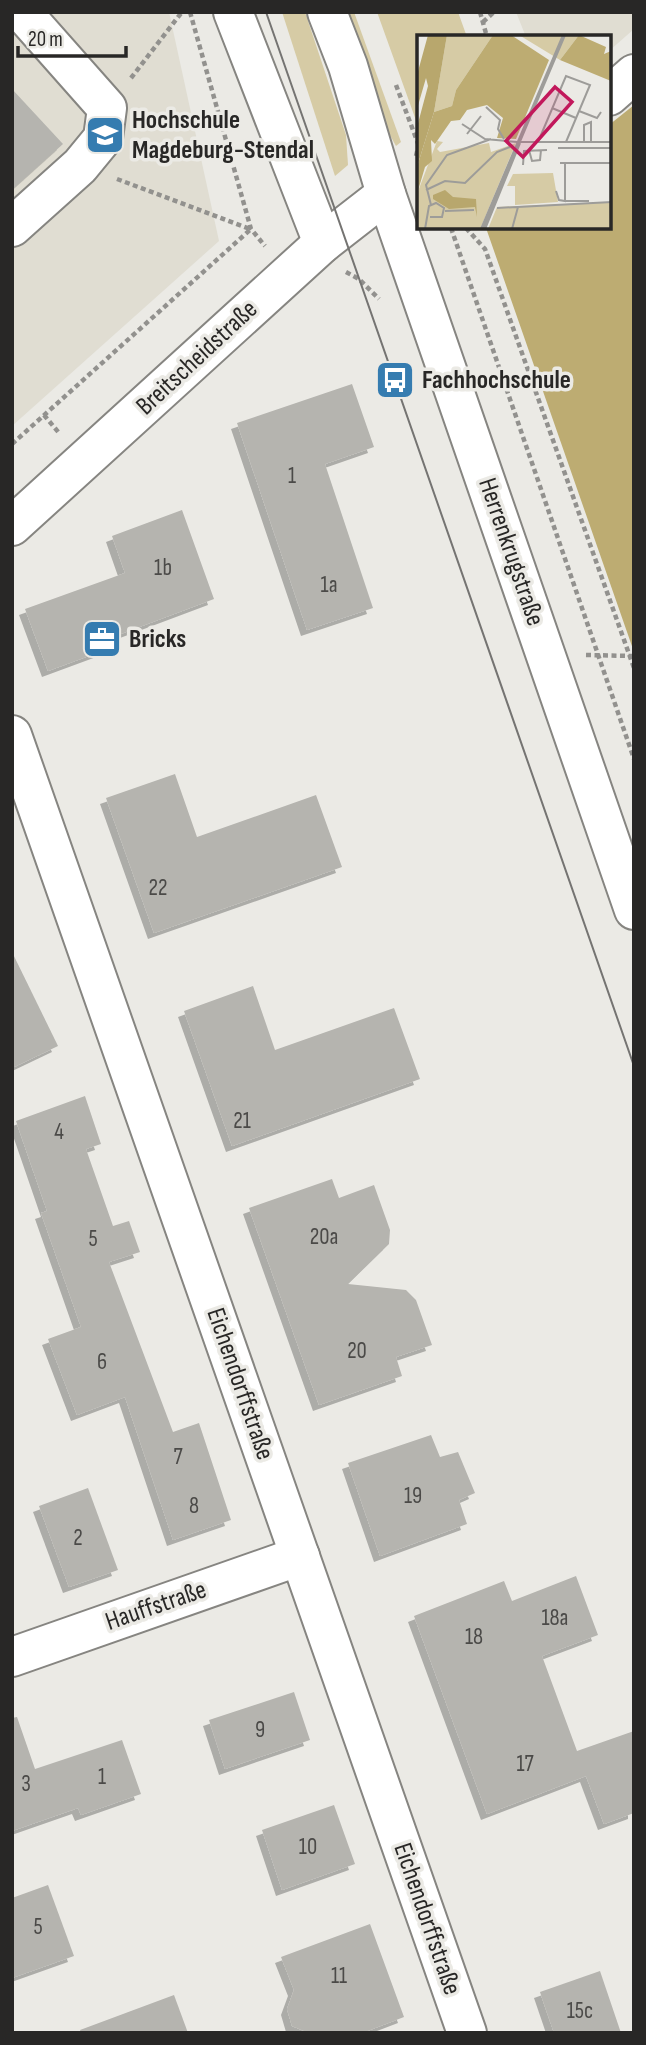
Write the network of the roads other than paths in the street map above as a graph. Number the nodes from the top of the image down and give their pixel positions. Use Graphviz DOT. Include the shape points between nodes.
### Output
graph roads {
  1 [pos="22,12"];
  2 [pos="233,12"];
  3 [pos="327,12"];
  4 [pos="634,75"];
  5 [pos="611,94"];
  6 [pos="402,196"];
  7 [pos="12,227"];
  8 [pos="329,255"];
  9 [pos="17,513"];
  10 [pos="12,735"];
  11 [pos="634,910"];
  12 [pos="300,1556"];
  13 [pos="12,1657"];
  14 [pos="460,2031"];
  1 -- 7 [label="street" via="107,108 103,138 80,166"];
  2 -- 8 [label="street"];
  3 -- 6 [label="street, Herrenkrugstraße"];
  4 -- 5 [label="street"];
  6 -- 8 [label="street, Breitscheidstraße"];
  6 -- 11 [label="street, Herrenkrugstraße" via="548,661"];
  8 -- 9 [label="street, Breitscheidstraße"];
  10 -- 12 [label="street, Eichendorffstraße"];
  12 -- 13 [label="street, Hauffstraße"];
  12 -- 14 [label="street, Eichendorffstraße"];
}
